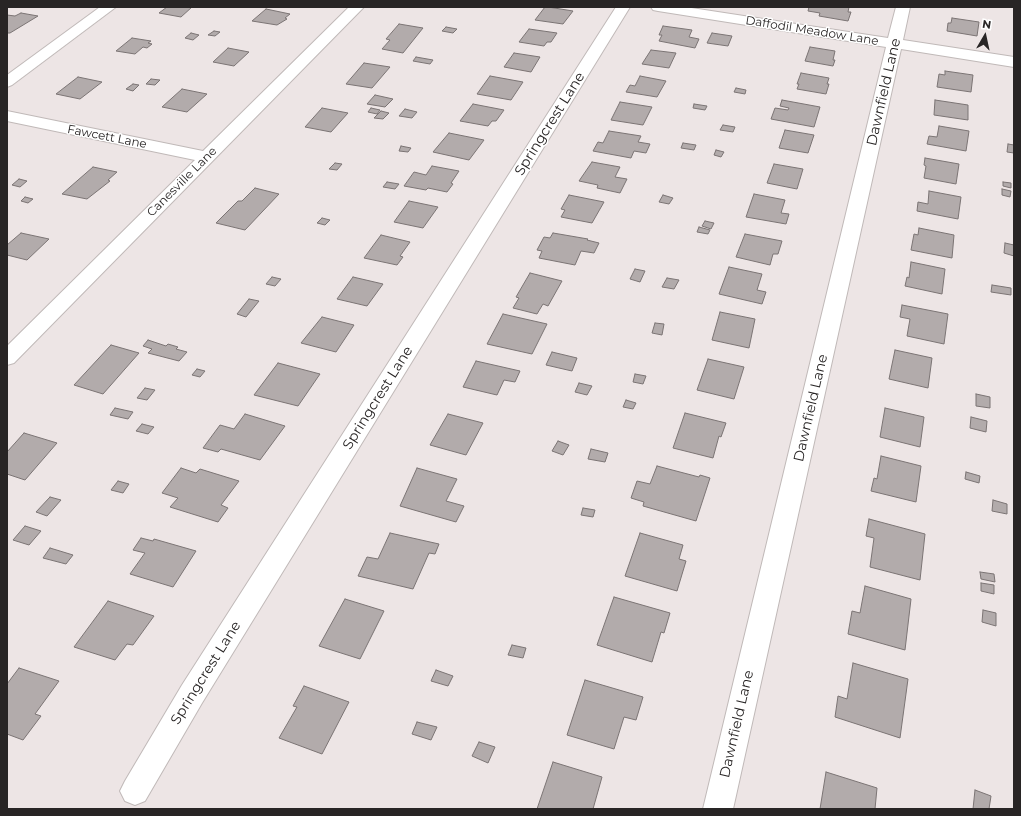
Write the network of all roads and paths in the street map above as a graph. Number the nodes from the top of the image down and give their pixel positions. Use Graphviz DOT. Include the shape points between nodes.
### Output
graph roads {
  1 [pos="109,7"];
  2 [pos="357,7"];
  3 [pos="623,7"];
  4 [pos="658,7"];
  5 [pos="904,7"];
  6 [pos="895,43"];
  7 [pos="1014,62"];
  8 [pos="7,82"];
  9 [pos="7,116"];
  10 [pos="207,157"];
  11 [pos="7,358"];
  12 [pos="136,791"];
  13 [pos="718,809"];
  1 -- 8 [label="street"];
  2 -- 10 [label="street, Canesville Lane"];
  3 -- 12 [label="street, Springcrest Lane" via="192,694"];
  4 -- 6 [label="street, Daffodil Meadow Lane"];
  5 -- 6 [label="street, Dawnfield Lane"];
  6 -- 7 [label="street, Daffodil Meadow Lane"];
  6 -- 13 [label="street, Dawnfield Lane"];
  9 -- 10 [label="street, Fawcett Lane"];
  10 -- 11 [label="street, Canesville Lane"];
}
